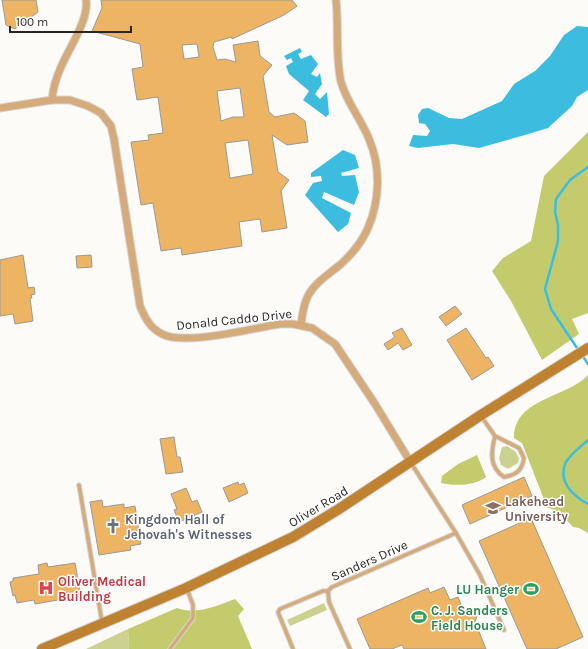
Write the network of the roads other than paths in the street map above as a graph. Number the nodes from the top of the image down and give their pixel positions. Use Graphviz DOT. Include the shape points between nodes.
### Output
graph roads {
  1 [pos="86,0"];
  2 [pos="336,0"];
  3 [pos="52,100"];
  4 [pos="0,108"];
  5 [pos="300,325"];
  6 [pos="588,348"];
  7 [pos="481,416"];
  8 [pos="495,436"];
  9 [pos="411,463"];
  10 [pos="79,485"];
  11 [pos="456,533"];
  12 [pos="186,588"];
  13 [pos="328,591"];
  14 [pos="102,624"];
  15 [pos="504,630"];
  16 [pos="42,649"];
  17 [pos="170,649"];
  18 [pos="293,649"];
  19 [pos="350,649"];
  1 -- 3 [label="street" via="84,17 61,66"];
  2 -- 5 [label="street" via="338,65 342,83 374,152 378,188 375,207 360,243 307,297"];
  3 -- 4 [label="street, Donald Caddo Drive"];
  3 -- 5 [label="street, Donald Caddo Drive" via="70,100 88,106 101,113 111,126 140,306 152,328 162,335 184,339 280,324"];
  5 -- 9 [label="street, Donald Caddo Drive" via="312,328 335,344"];
  6 -- 7 [label="main road, Oliver Road"];
  7 -- 8 [label="lane"];
  7 -- 9 [label="main road, Oliver Road"];
  8 -- 8 [label="lane" via="492,458 494,466 504,478 513,476 519,472 524,458 519,448"];
  9 -- 11 [label="lane"];
  9 -- 12 [label="main road, Oliver Road" via="293,537"];
  10 -- 14 [label="lane"];
  11 -- 13 [label="lane, Sanders Drive" via="336,584"];
  11 -- 15 [label="lane" via="480,575"];
  12 -- 14 [label="main road, Oliver Road"];
  12 -- 17 [label="lane" via="193,605 193,618"];
  13 -- 18 [label="lane" via="278,612"];
  13 -- 19 [label="lane, Sanders Drive" via="329,602"];
  14 -- 16 [label="main road, Oliver Road"];
}
